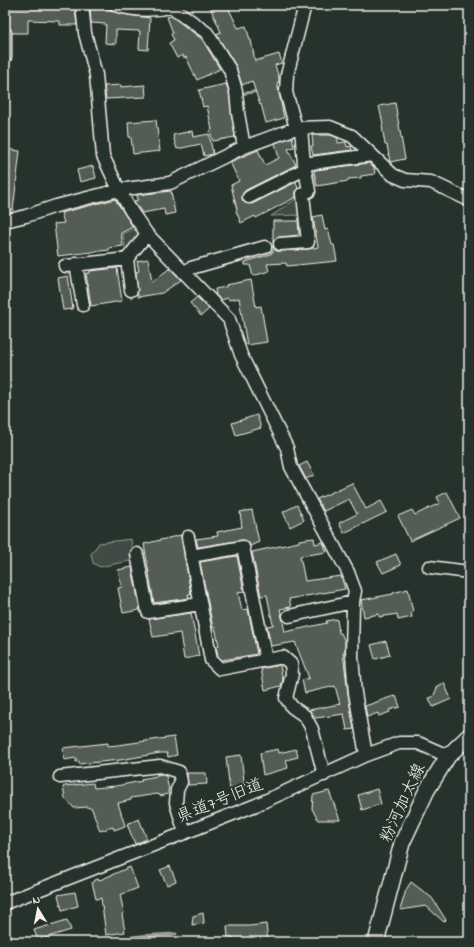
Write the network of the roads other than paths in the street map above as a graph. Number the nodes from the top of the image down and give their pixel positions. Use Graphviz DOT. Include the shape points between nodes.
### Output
graph roads {
  1 [pos="82,5"];
  2 [pos="116,5"];
  3 [pos="305,5"];
  4 [pos="171,6"];
  5 [pos="5,32"];
  6 [pos="5,56"];
  7 [pos="298,128"];
  8 [pos="244,147"];
  9 [pos="366,156"];
  10 [pos="304,166"];
  11 [pos="119,190"];
  12 [pos="249,197"];
  13 [pos="469,200"];
  14 [pos="5,220"];
  15 [pos="147,234"];
  16 [pos="280,244"];
  17 [pos="265,247"];
  18 [pos="127,259"];
  19 [pos="184,272"];
  20 [pos="131,290"];
  21 [pos="82,306"];
  22 [pos="188,537"];
  23 [pos="137,554"];
  24 [pos="191,556"];
  25 [pos="430,568"];
  26 [pos="469,572"];
  27 [pos="353,602"];
  28 [pos="200,604"];
  29 [pos="289,616"];
  30 [pos="266,660"];
  31 [pos="469,736"];
  32 [pos="366,756"];
  33 [pos="448,756"];
  34 [pos="324,775"];
  35 [pos="60,777"];
  36 [pos="185,833"];
  37 [pos="5,903"];
  38 [pos="376,942"];
  1 -- 11 [label="street" via="85,33 96,75 103,156"];
  2 -- 4 [label="street" via="131,10 158,10"];
  3 -- 7 [label="street" via="287,75 286,92"];
  4 -- 8 [label="street" via="208,33 230,70 236,91"];
  5 -- 6 [label="street"];
  7 -- 8 [label="street"];
  7 -- 9 [label="street" via="330,127 352,136"];
  7 -- 10 [label="street"];
  8 -- 11 [label="street" via="170,183"];
  9 -- 10 [label="street"];
  9 -- 13 [label="street" via="393,175 405,180 430,182"];
  10 -- 12 [label="street"];
  10 -- 16 [label="street" via="309,190 303,194 308,242"];
  11 -- 14 [label="street"];
  11 -- 15 [label="street"];
  15 -- 18 [label="street"];
  15 -- 19 [label="street"];
  17 -- 19 [label="street"];
  18 -- 20 [label="street"];
  18 -- 21 [label="street" via="71,265"];
  19 -- 27 [label="street" via="229,318 241,355 287,448 291,467 348,572 355,591"];
  22 -- 24 [label="street"];
  23 -- 28 [label="street" via="148,612"];
  24 -- 28 [label="street"];
  24 -- 30 [label="street" via="243,547"];
  25 -- 26 [label="street"];
  27 -- 29 [label="street"];
  27 -- 32 [label="street" via="352,656 355,694"];
  28 -- 30 [label="street" via="211,660 220,669"];
  30 -- 34 [label="street" via="283,657 292,664 286,698 292,707 305,716 312,729"];
  31 -- 33 [label="main road, 粉河加太線"];
  32 -- 33 [label="street, 県道7号旧道" via="399,743 418,743"];
  32 -- 34 [label="street, 県道7号旧道"];
  33 -- 38 [label="main road, 粉河加太線" via="427,790 402,843"];
  34 -- 36 [label="street, 県道7号旧道"];
  35 -- 36 [label="street" via="160,766 179,772 181,782 177,790 176,803"];
  36 -- 37 [label="street, 県道7号旧道"];
}
